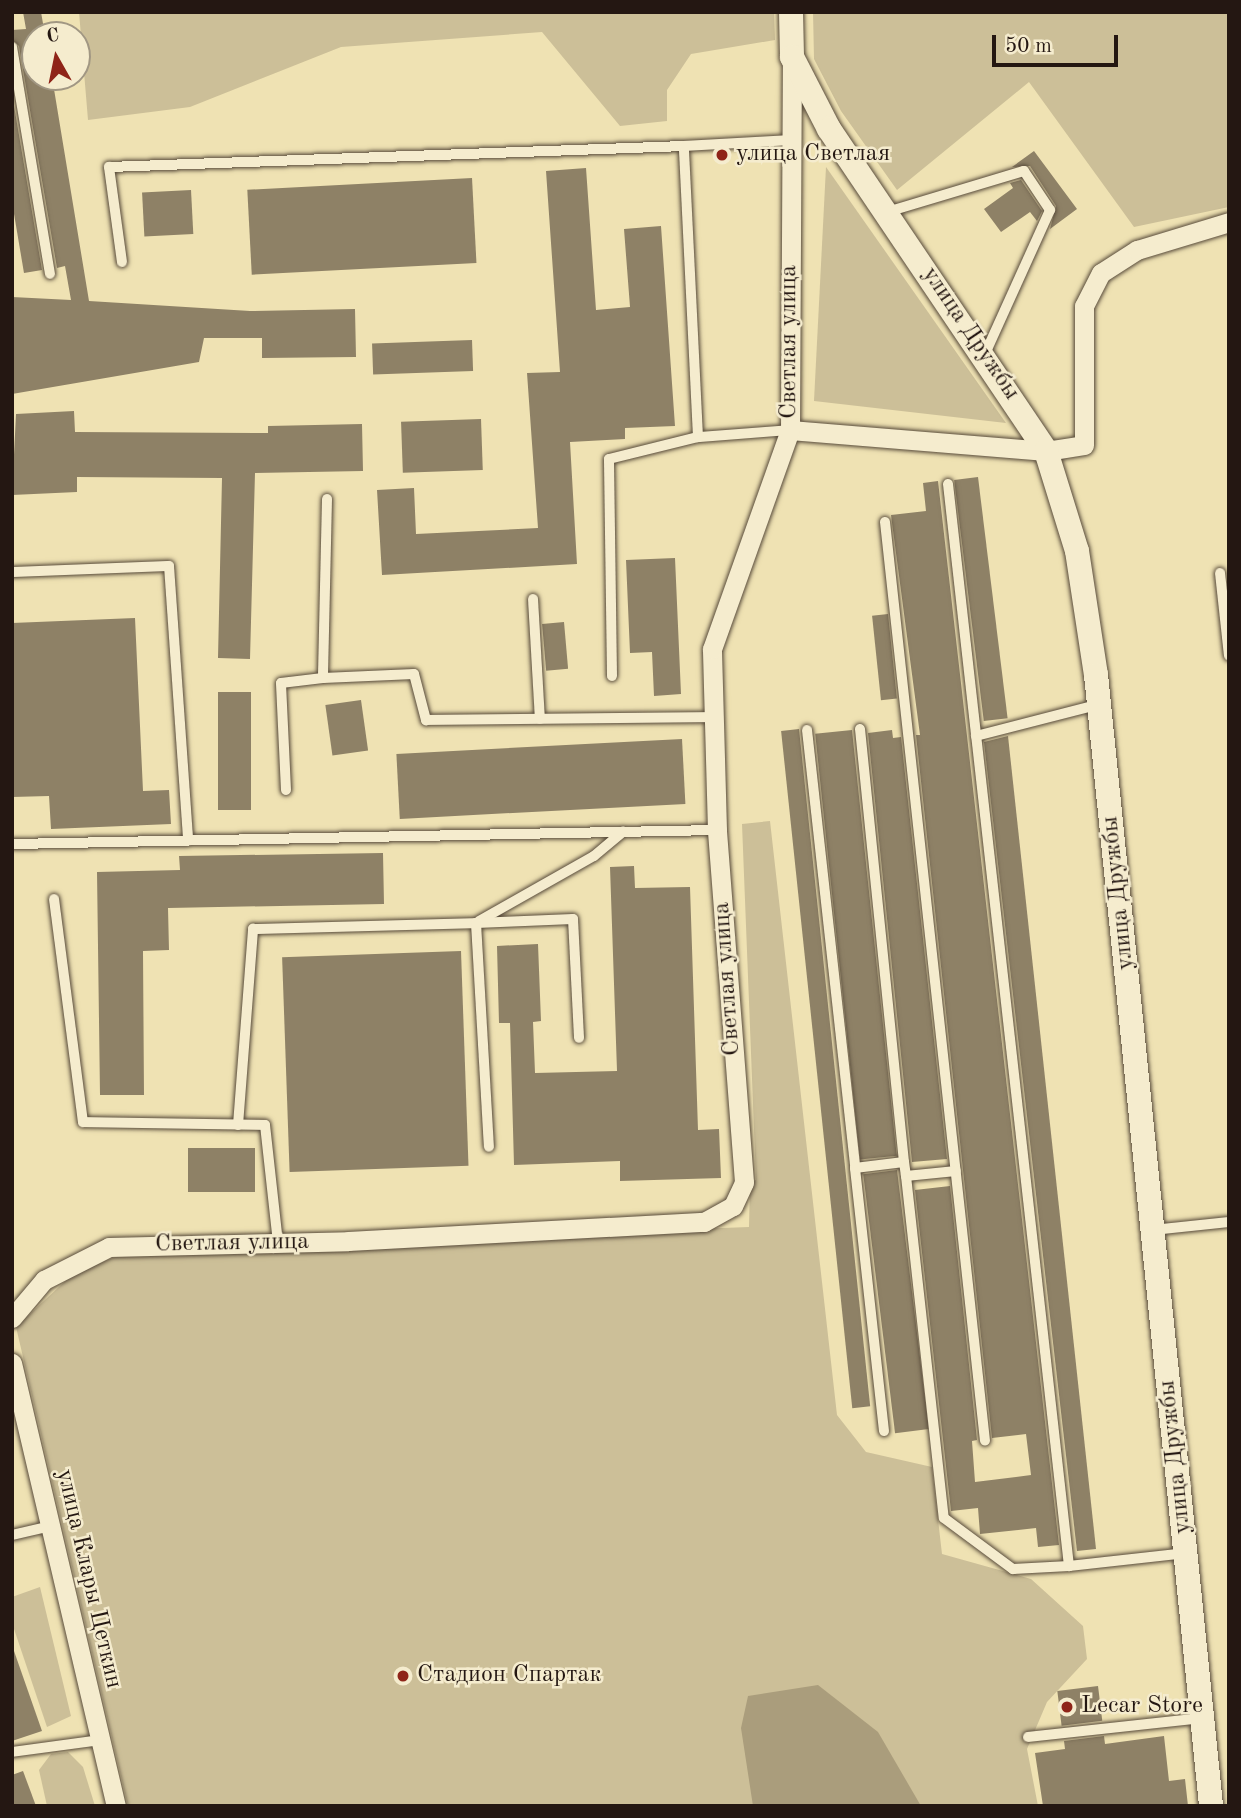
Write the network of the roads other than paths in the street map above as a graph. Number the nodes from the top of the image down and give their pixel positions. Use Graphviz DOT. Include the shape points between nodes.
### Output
graph roads {
  1 [pos="791,12"];
  2 [pos="12,47"];
  3 [pos="792,57"];
  4 [pos="791,140"];
  5 [pos="684,146"];
  6 [pos="887,212"];
  7 [pos="1229,222"];
  8 [pos="122,262"];
  9 [pos="50,274"];
  10 [pos="985,355"];
  11 [pos="790,430"];
  12 [pos="698,437"];
  13 [pos="1046,451"];
  14 [pos="948,484"];
  15 [pos="327,499"];
  16 [pos="885,522"];
  17 [pos="12,572"];
  18 [pos="1220,573"];
  19 [pos="533,599"];
  20 [pos="1227,624"];
  21 [pos="1229,656"];
  22 [pos="612,676"];
  23 [pos="323,678"];
  24 [pos="1100,705"];
  25 [pos="714,717"];
  26 [pos="540,719"];
  27 [pos="860,729"];
  28 [pos="807,730"];
  29 [pos="976,736"];
  30 [pos="286,790"];
  31 [pos="717,830"];
  32 [pos="623,831"];
  33 [pos="188,840"];
  34 [pos="13,844"];
  35 [pos="54,899"];
  36 [pos="476,923"];
  37 [pos="579,1038"];
  38 [pos="238,1125"];
  39 [pos="489,1147"];
  40 [pos="904,1163"];
  41 [pos="855,1168"];
  42 [pos="956,1171"];
  43 [pos="906,1176"];
  44 [pos="1229,1222"];
  45 [pos="1153,1230"];
  46 [pos="278,1242"];
  47 [pos="12,1318"];
  48 [pos="12,1363"];
  49 [pos="884,1431"];
  50 [pos="985,1441"];
  51 [pos="51,1526"];
  52 [pos="12,1535"];
  53 [pos="1185,1553"];
  54 [pos="1069,1566"];
  55 [pos="1202,1718"];
  56 [pos="1028,1737"];
  57 [pos="101,1740"];
  58 [pos="12,1752"];
  59 [pos="116,1806"];
  60 [pos="1211,1806"];
  1 -- 3 [label="street, Светлая улица"];
  2 -- 9 [label="lane"];
  3 -- 4 [label="street, Светлая улица"];
  3 -- 6 [label="street, улица Дружбы" via="829,129"];
  4 -- 5 [label="lane"];
  4 -- 11 [label="street, Светлая улица"];
  5 -- 8 [label="lane" via="109,167"];
  5 -- 12 [label="lane"];
  6 -- 10 [label="street, улица Дружбы"];
  6 -- 10 [label="lane" via="1024,171 1031,180 1050,210"];
  7 -- 13 [label="street" via="1137,250 1101,273 1084,306 1084,445"];
  10 -- 13 [label="street, улица Дружбы"];
  11 -- 12 [label="lane"];
  11 -- 13 [label="street"];
  11 -- 25 [label="street, Светлая улица" via="712,649"];
  12 -- 22 [label="lane" via="609,459"];
  13 -- 24 [label="street, улица Дружбы" via="1077,551"];
  14 -- 29 [label="lane"];
  15 -- 23 [label="lane"];
  16 -- 42 [label="lane"];
  17 -- 33 [label="lane" via="169,566"];
  18 -- 20 [label="lane"];
  19 -- 26 [label="lane"];
  20 -- 21 [label="lane"];
  23 -- 26 [label="lane" via="414,674 426,720"];
  23 -- 30 [label="lane" via="281,683"];
  24 -- 29 [label="lane"];
  24 -- 45 [label="street, улица Дружбы"];
  25 -- 26 [label="lane"];
  25 -- 31 [label="street, Светлая улица"];
  27 -- 40 [label="lane"];
  28 -- 41 [label="lane"];
  29 -- 54 [label="lane"];
  31 -- 32 [label="lane"];
  31 -- 46 [label="street, Светлая улица" via="744,1182 733,1206 704,1222"];
  32 -- 33 [label="lane"];
  32 -- 36 [label="lane" via="594,856"];
  33 -- 34 [label="lane"];
  35 -- 38 [label="lane" via="83,1122"];
  36 -- 37 [label="lane" via="573,919"];
  36 -- 38 [label="lane" via="253,929"];
  36 -- 39 [label="lane"];
  38 -- 46 [label="lane" via="265,1125"];
  40 -- 41 [label="lane"];
  40 -- 43 [label="lane"];
  41 -- 49 [label="lane"];
  42 -- 43 [label="lane"];
  42 -- 50 [label="lane"];
  43 -- 54 [label="lane" via="944,1518 1013,1569"];
  44 -- 45 [label="lane"];
  45 -- 53 [label="street, улица Дружбы"];
  46 -- 47 [label="street, Светлая улица" via="109,1247 44,1280"];
  48 -- 51 [label="street, улица Клары Цеткин"];
  51 -- 52 [label="lane"];
  51 -- 57 [label="street, улица Клары Цеткин"];
  53 -- 54 [label="lane"];
  53 -- 55 [label="street, улица Дружбы"];
  55 -- 56 [label="lane"];
  55 -- 60 [label="street, улица Дружбы"];
  57 -- 58 [label="lane"];
  57 -- 59 [label="street, улица Клары Цеткин"];
}
